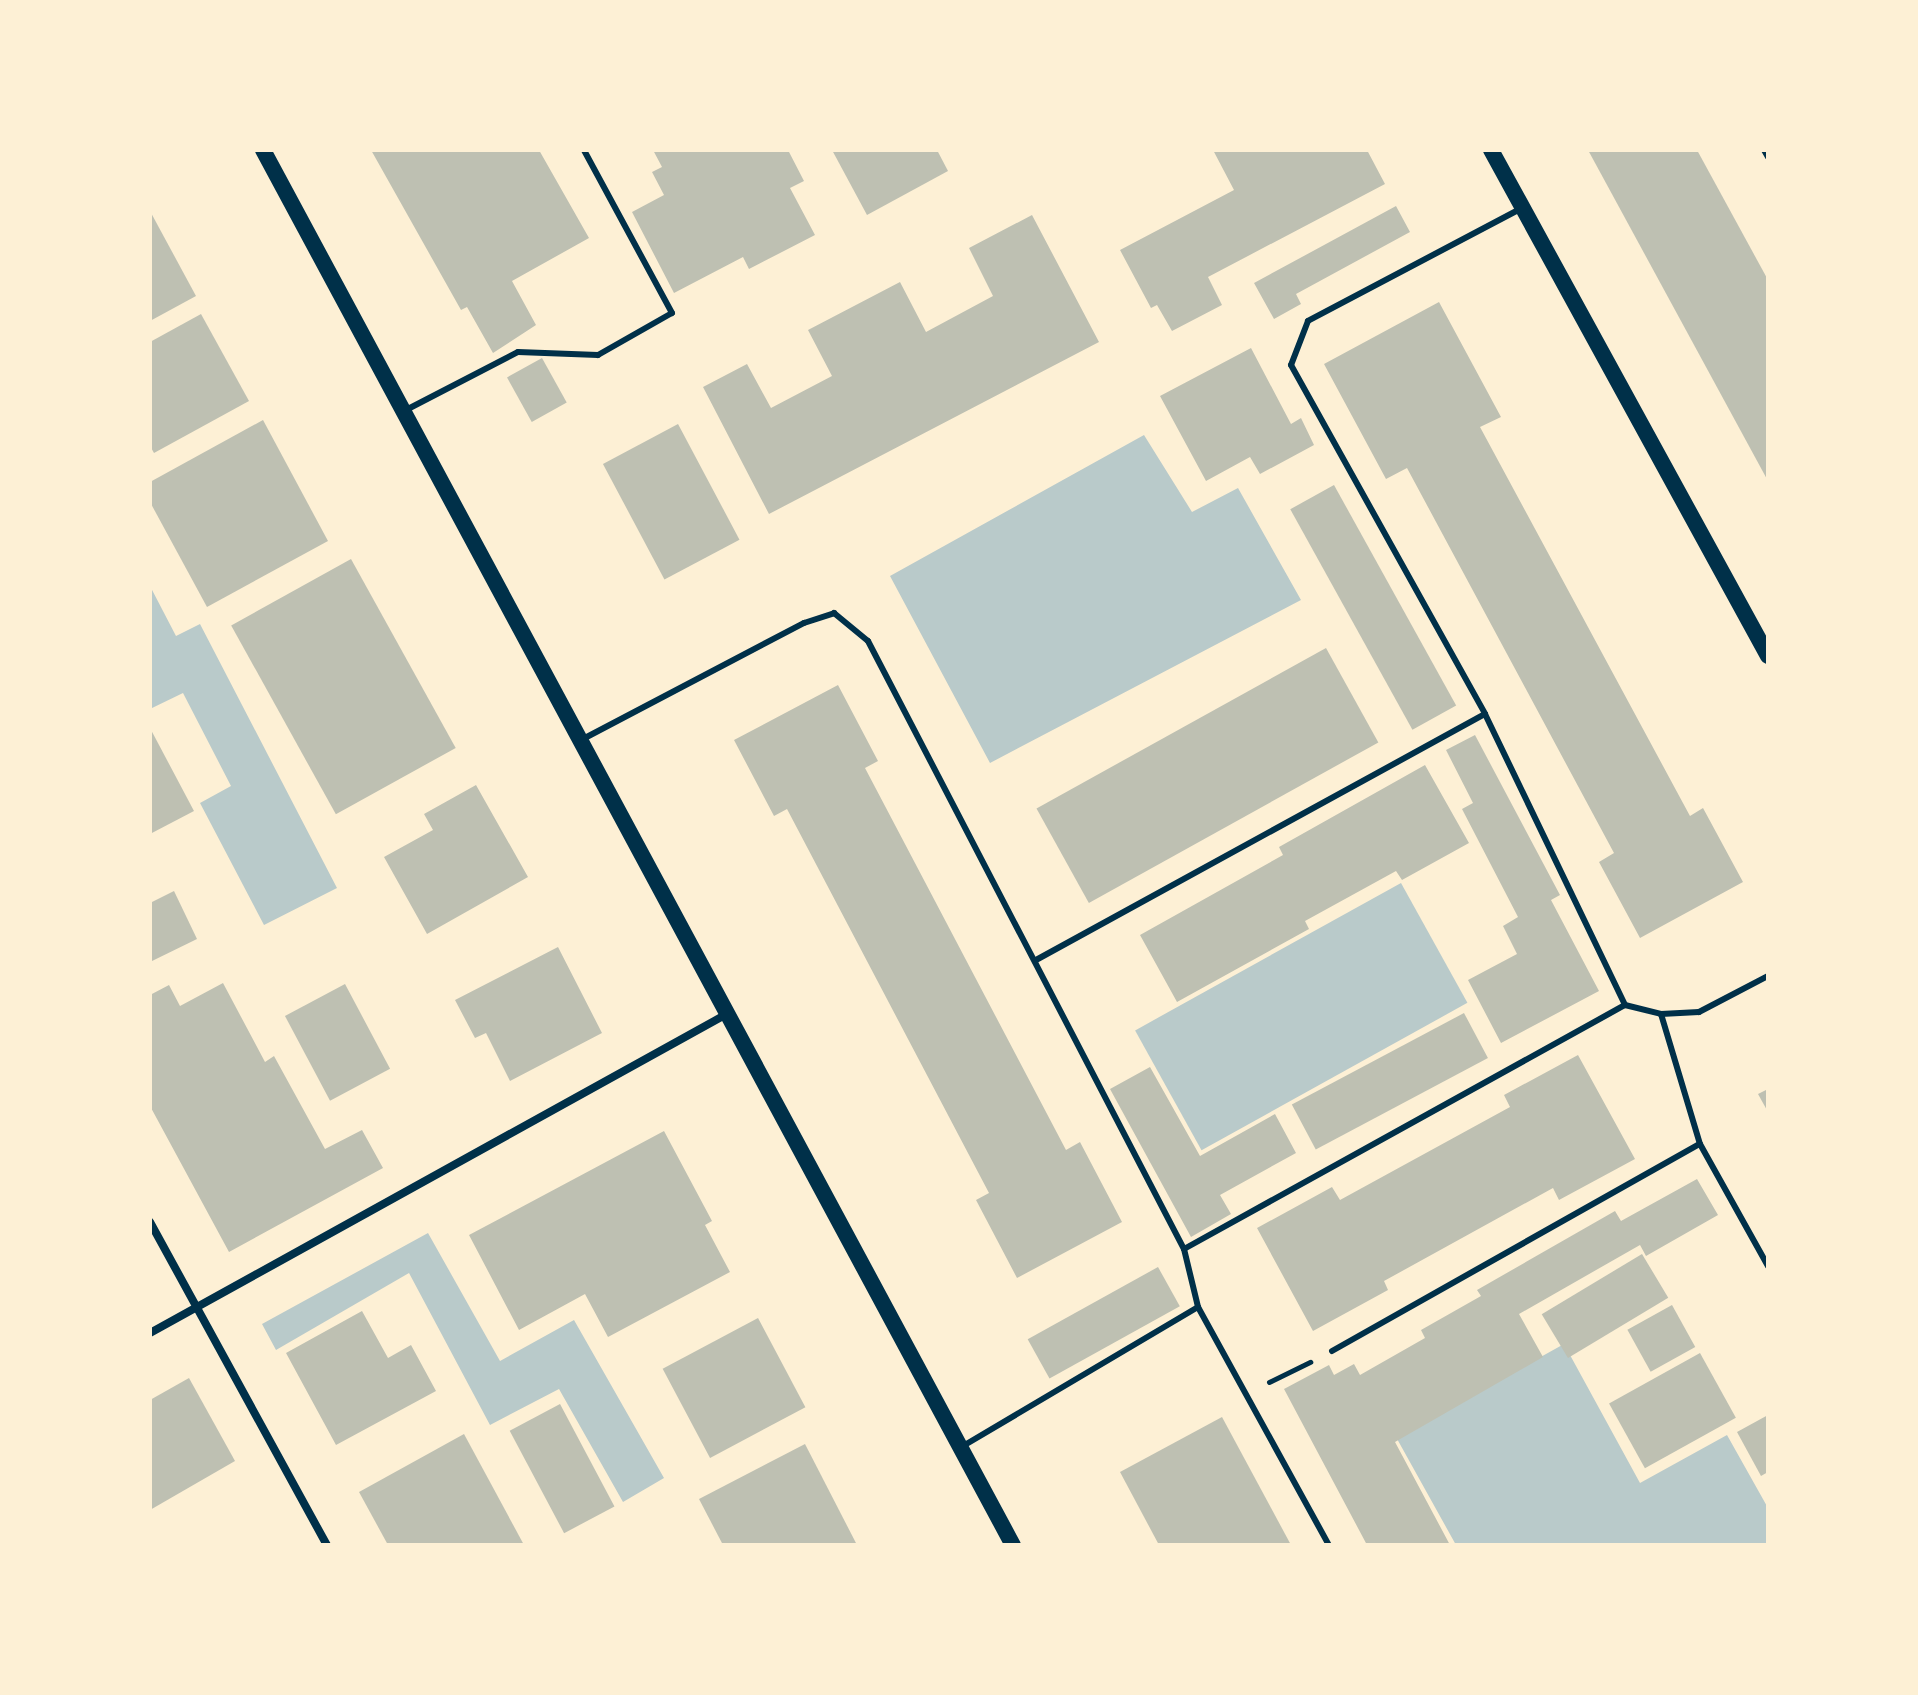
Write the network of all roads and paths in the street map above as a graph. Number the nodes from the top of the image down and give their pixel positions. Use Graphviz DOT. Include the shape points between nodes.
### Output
graph roads {
  1 [pos="263,150"];
  2 [pos="584,150"];
  3 [pos="1491,150"];
  4 [pos="1764,150"];
  5 [pos="1768,157"];
  6 [pos="1522,208"];
  7 [pos="404,411"];
  8 [pos="1768,656"];
  9 [pos="1485,714"];
  10 [pos="581,740"];
  11 [pos="1036,960"];
  12 [pos="1768,976"];
  13 [pos="1625,1005"];
  14 [pos="728,1014"];
  15 [pos="1661,1014"];
  16 [pos="1700,1144"];
  17 [pos="150,1222"];
  18 [pos="1184,1249"];
  19 [pos="1768,1266"];
  20 [pos="1198,1307"];
  21 [pos="196,1308"];
  22 [pos="150,1333"];
  23 [pos="1332,1351"];
  24 [pos="1240,1382"];
  25 [pos="961,1447"];
  26 [pos="327,1545"];
  27 [pos="1013,1545"];
  28 [pos="1329,1545"];
  1 -- 7 [label="main road"];
  2 -- 7 [label="lane" via="672,313 598,355 518,352"];
  3 -- 6 [label="main road"];
  4 -- 5 [label="lane"];
  6 -- 8 [label="main road"];
  6 -- 9 [label="lane" via="1308,321 1291,365"];
  7 -- 10 [label="main road"];
  9 -- 11 [label="lane"];
  9 -- 13 [label="lane"];
  10 -- 11 [label="lane" via="804,623 834,613 868,641"];
  10 -- 14 [label="main road"];
  11 -- 18 [label="lane"];
  12 -- 15 [label="lane" via="1699,1012"];
  13 -- 15 [label="lane"];
  13 -- 18 [label="lane"];
  14 -- 21 [label="street"];
  14 -- 25 [label="main road"];
  15 -- 16 [label="lane"];
  16 -- 19 [label="lane"];
  16 -- 23 [label="lane"];
  17 -- 21 [label="street"];
  18 -- 20 [label="lane"];
  20 -- 24 [label="lane"];
  20 -- 25 [label="lane"];
  21 -- 22 [label="street"];
  21 -- 26 [label="street"];
  23 -- 24 [label="path" via="1271,1382"];
  24 -- 28 [label="lane"];
  25 -- 27 [label="main road"];
}
